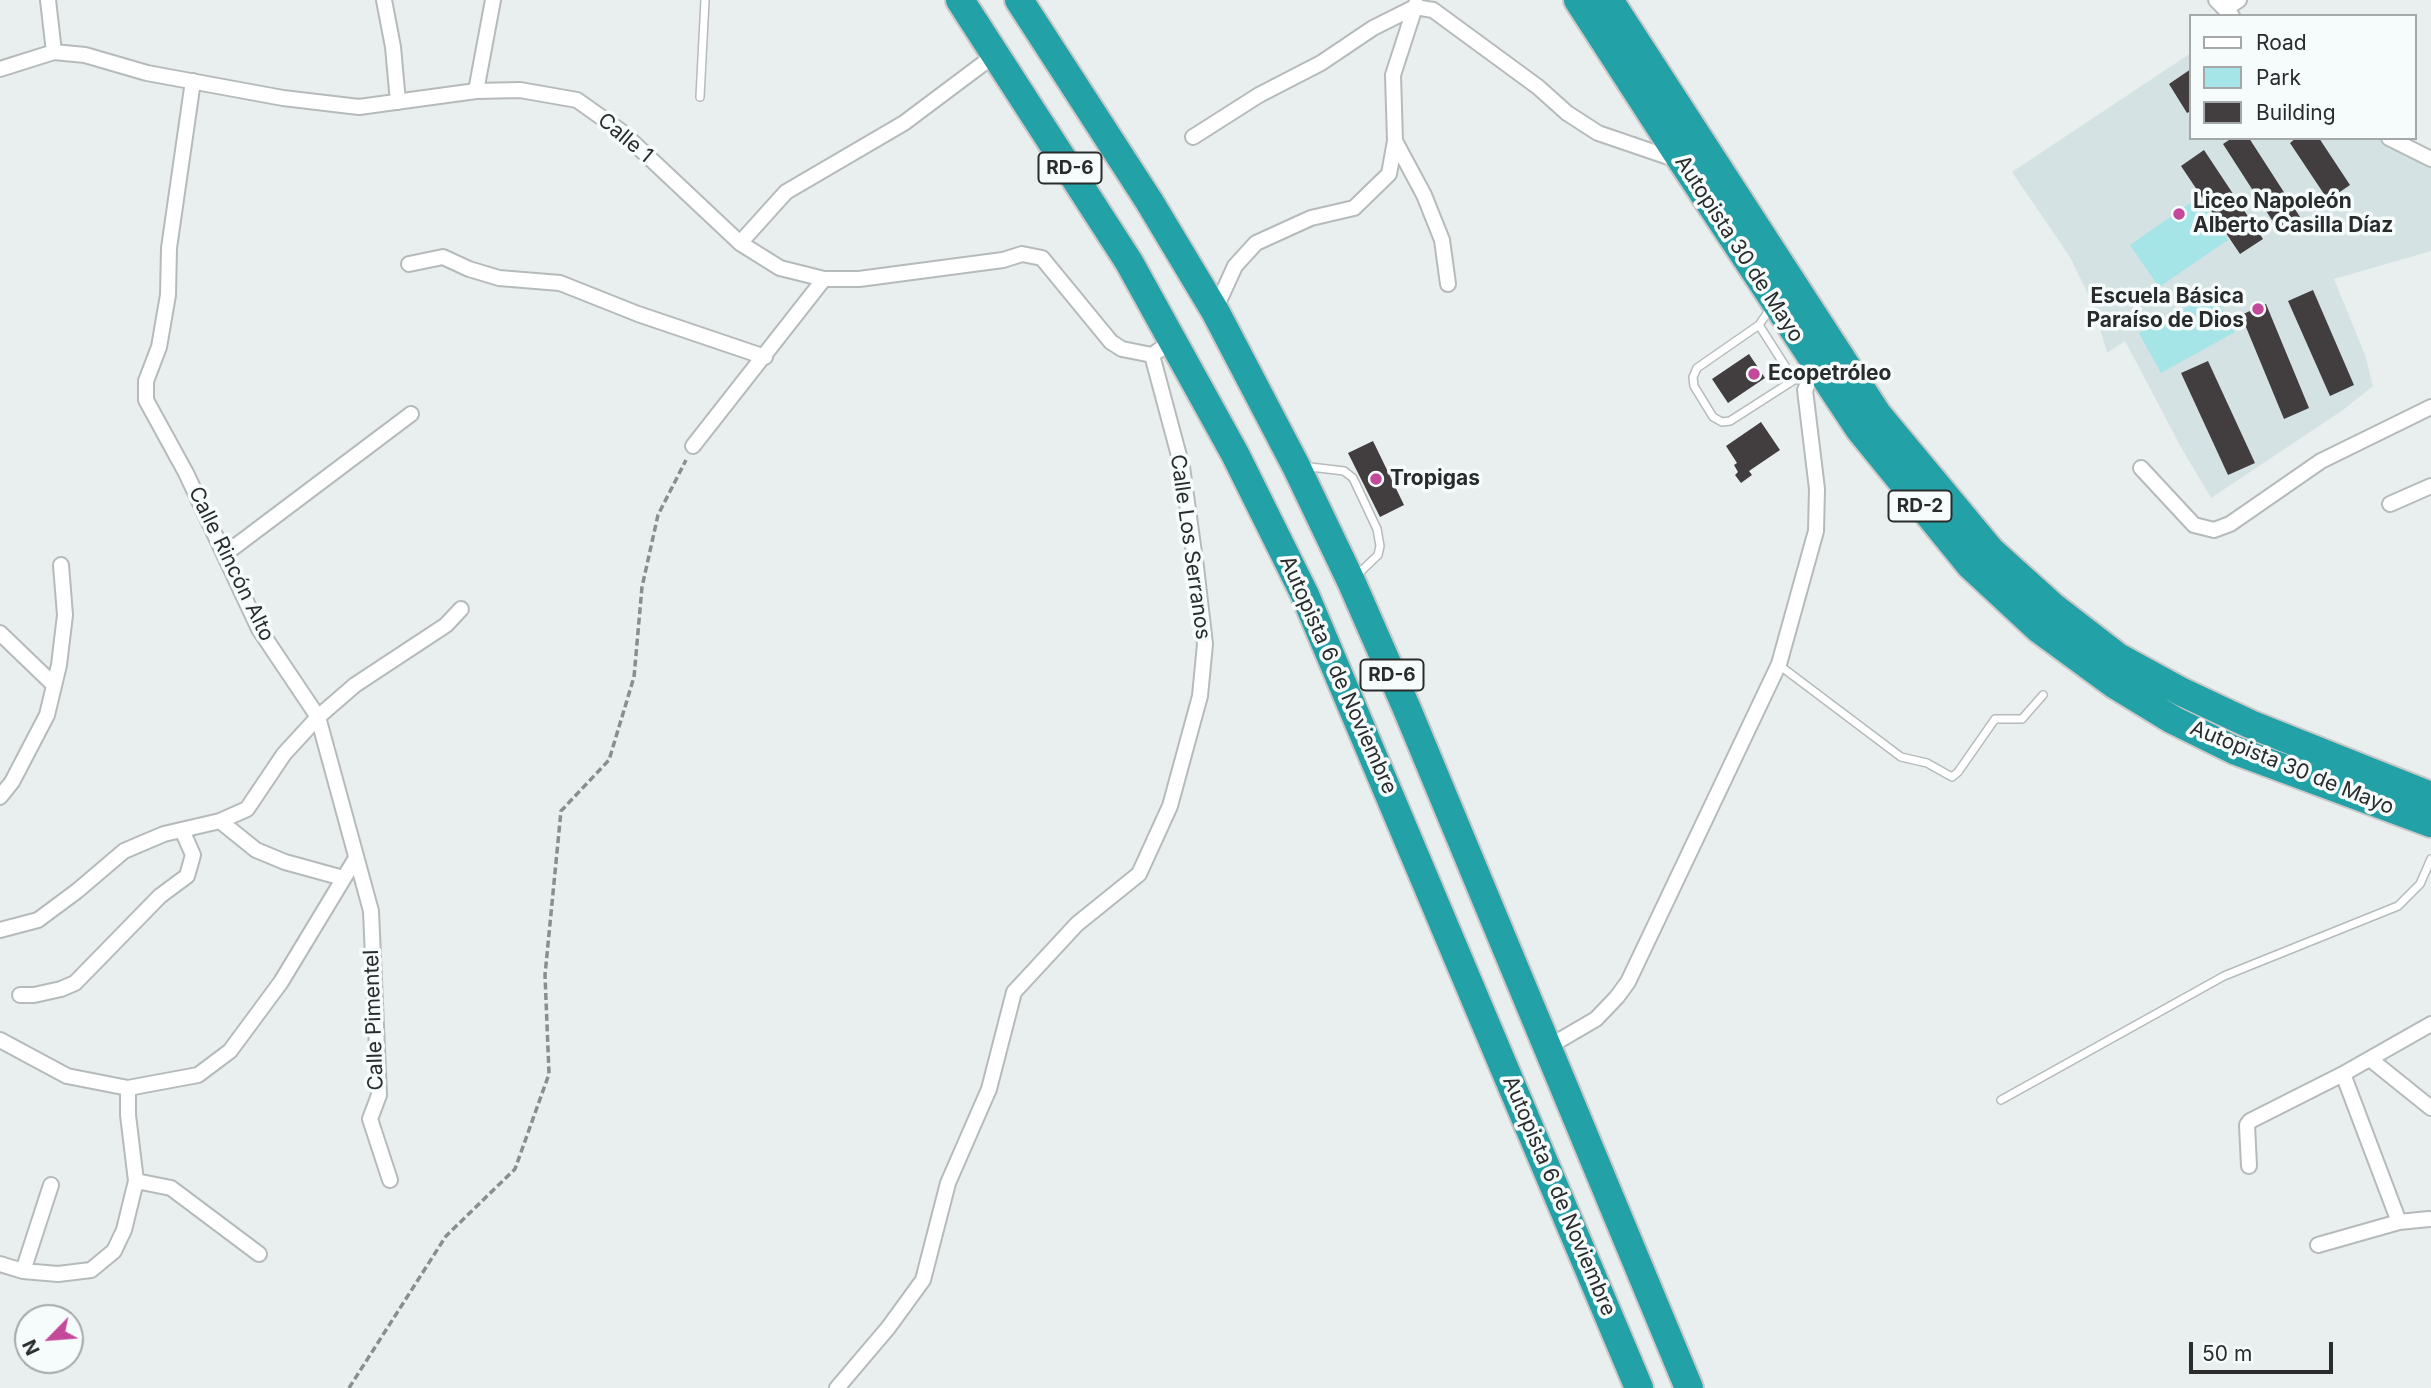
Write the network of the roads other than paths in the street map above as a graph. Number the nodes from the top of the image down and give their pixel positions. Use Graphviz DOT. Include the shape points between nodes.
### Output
graph roads {
  1 [pos="48,0"];
  2 [pos="384,0"];
  3 [pos="493,0"];
  4 [pos="705,0"];
  5 [pos="960,0"];
  6 [pos="1019,0"];
  7 [pos="1578,0"];
  8 [pos="1609,0"];
  9 [pos="2239,0"];
  10 [pos="1416,3"];
  11 [pos="2224,8"];
  12 [pos="54,52"];
  13 [pos="996,54"];
  14 [pos="0,69"];
  15 [pos="194,81"];
  16 [pos="476,91"];
  17 [pos="700,97"];
  18 [pos="398,102"];
  19 [pos="1193,137"];
  20 [pos="2393,140"];
  21 [pos="1395,141"];
  22 [pos="2431,159"];
  23 [pos="1682,161"];
  24 [pos="740,243"];
  25 [pos="409,264"];
  26 [pos="824,279"];
  27 [pos="1448,284"];
  28 [pos="1215,311"];
  29 [pos="1767,314"];
  30 [pos="1163,347"];
  31 [pos="765,357"];
  32 [pos="1808,377"];
  33 [pos="2431,407"];
  34 [pos="411,414"];
  35 [pos="693,446"];
  36 [pos="1296,466"];
  37 [pos="2141,468"];
  38 [pos="2431,486"];
  39 [pos="2390,504"];
  40 [pos="225,554"];
  41 [pos="61,565"];
  42 [pos="1351,581"];
  43 [pos="461,609"];
  44 [pos="0,634"];
  45 [pos="1779,664"];
  46 [pos="54,685"];
  47 [pos="2043,695"];
  48 [pos="318,717"];
  49 [pos="2431,796"];
  50 [pos="0,797"];
  51 [pos="220,821"];
  52 [pos="2431,823"];
  53 [pos="182,830"];
  54 [pos="356,858"];
  55 [pos="2431,859"];
  56 [pos="343,878"];
  57 [pos="0,930"];
  58 [pos="20,995"];
  59 [pos="2431,1024"];
  60 [pos="0,1040"];
  61 [pos="1548,1047"];
  62 [pos="2370,1059"];
  63 [pos="2343,1074"];
  64 [pos="128,1088"];
  65 [pos="2001,1100"];
  66 [pos="2431,1108"];
  67 [pos="2249,1167"];
  68 [pos="390,1180"];
  69 [pos="136,1181"];
  70 [pos="51,1185"];
  71 [pos="2428,1219"];
  72 [pos="2399,1222"];
  73 [pos="2318,1244"];
  74 [pos="259,1254"];
  75 [pos="0,1264"];
  76 [pos="23,1271"];
  77 [pos="837,1388"];
  78 [pos="1639,1388"];
  79 [pos="1689,1388"];
  1 -- 12 [label="street"];
  2 -- 18 [label="street"];
  3 -- 16 [label="street"];
  4 -- 17 [label="lane"];
  5 -- 13 [label="highway, Autopista 6 de Noviembre / RD-6"];
  6 -- 28 [label="highway, RD-6"];
  7 -- 23 [label="highway, Autopista 30 de Mayo / RD-2"];
  8 -- 49 [label="highway, Autopista 30 de Mayo / RD-2" via="1878,415 1991,551 2118,657 2250,724"];
  9 -- 11 [label="street"];
  10 -- 19 [label="street"];
  10 -- 21 [label="street" via="1393,75"];
  10 -- 23 [label="street" via="1433,10 1598,133"];
  12 -- 14 [label="street, Calle 1"];
  12 -- 15 [label="street, Calle 1"];
  13 -- 24 [label="street" via="904,123 786,192"];
  13 -- 30 [label="highway, Autopista 6 de Noviembre / RD-6" via="1129,262"];
  15 -- 18 [label="street, Calle 1" via="359,107"];
  15 -- 40 [label="street, Calle Rincón Alto" via="169,248 168,295 159,347 146,381 146,400"];
  16 -- 18 [label="street, Calle 1"];
  16 -- 24 [label="street, Calle 1" via="520,90 577,100 622,132"];
  20 -- 22 [label="street"];
  21 -- 27 [label="street" via="1442,240"];
  21 -- 28 [label="street" via="1390,174 1354,208 1311,218 1256,243 1235,267"];
  23 -- 29 [label="highway, Autopista 30 de Mayo / RD-2"];
  24 -- 26 [label="street, Calle 1" via="780,268"];
  25 -- 31 [label="street" via="443,257 499,278 561,283"];
  26 -- 30 [label="street, Calle 1" via="859,279 1022,254 1042,258 1111,342 1122,349"];
  26 -- 31 [label="street"];
  28 -- 36 [label="highway, RD-6"];
  29 -- 32 [label="highway, Autopista 30 de Mayo / RD-2"];
  29 -- 32 [label="lane" via="1697,368 1694,386 1713,417 1730,421"];
  30 -- 77 [label="street, Calle Los Serranos" via="1205,644 1200,696 1170,806 1139,874 1077,924 1014,992 989,1089 948,1183 923,1280"];
  30 -- 78 [label="highway, Autopista 6 de Noviembre / RD-6" via="1235,454 1305,595"];
  31 -- 35 [label="street"];
  32 -- 45 [label="street" via="1805,390 1816,531"];
  32 -- 52 [label="highway, Autopista 30 de Mayo / RD-2" via="1860,430 1962,555 2039,629 2114,684 2234,750"];
  33 -- 37 [label="street" via="2321,461 2214,530 2194,525"];
  34 -- 40 [label="street"];
  36 -- 42 [label="highway, RD-6"];
  36 -- 42 [label="lane" via="1344,471 1353,478 1380,546 1378,555"];
  38 -- 39 [label="street"];
  40 -- 48 [label="street, Calle Rincón Alto" via="259,629"];
  41 -- 46 [label="street" via="65,615"];
  42 -- 61 [label="highway, RD-6"];
  43 -- 48 [label="street" via="446,625 355,685"];
  44 -- 46 [label="street"];
  45 -- 47 [label="lane" via="1901,757 1927,763 1952,777 1994,719 2022,719"];
  45 -- 61 [label="street" via="1628,982 1596,1020"];
  46 -- 50 [label="street" via="47,715"];
  48 -- 51 [label="street" via="284,754 247,809"];
  48 -- 54 [label="street, Calle Rincón Alto"];
  51 -- 53 [label="street"];
  51 -- 56 [label="street" via="256,850"];
  53 -- 57 [label="street" via="124,851 38,920"];
  53 -- 58 [label="street" via="193,855 187,876 160,896 75,983"];
  54 -- 56 [label="street"];
  54 -- 68 [label="street, Calle Pimentel" via="371,911 379,1095 370,1119"];
  55 -- 65 [label="lane" via="2420,884 2398,906 2224,976"];
  56 -- 64 [label="street" via="281,982 230,1051 198,1075"];
  59 -- 62 [label="street"];
  60 -- 64 [label="street" via="67,1076"];
  61 -- 79 [label="highway, RD-6"];
  62 -- 63 [label="street"];
  62 -- 66 [label="street"];
  63 -- 67 [label="street" via="2248,1122"];
  63 -- 72 [label="street"];
  64 -- 69 [label="street"];
  69 -- 74 [label="street" via="171,1188"];
  69 -- 76 [label="street" via="114,1251 91,1270 58,1274"];
  70 -- 76 [label="street"];
  71 -- 72 [label="street"];
  72 -- 73 [label="street"];
  75 -- 76 [label="street"];
}
